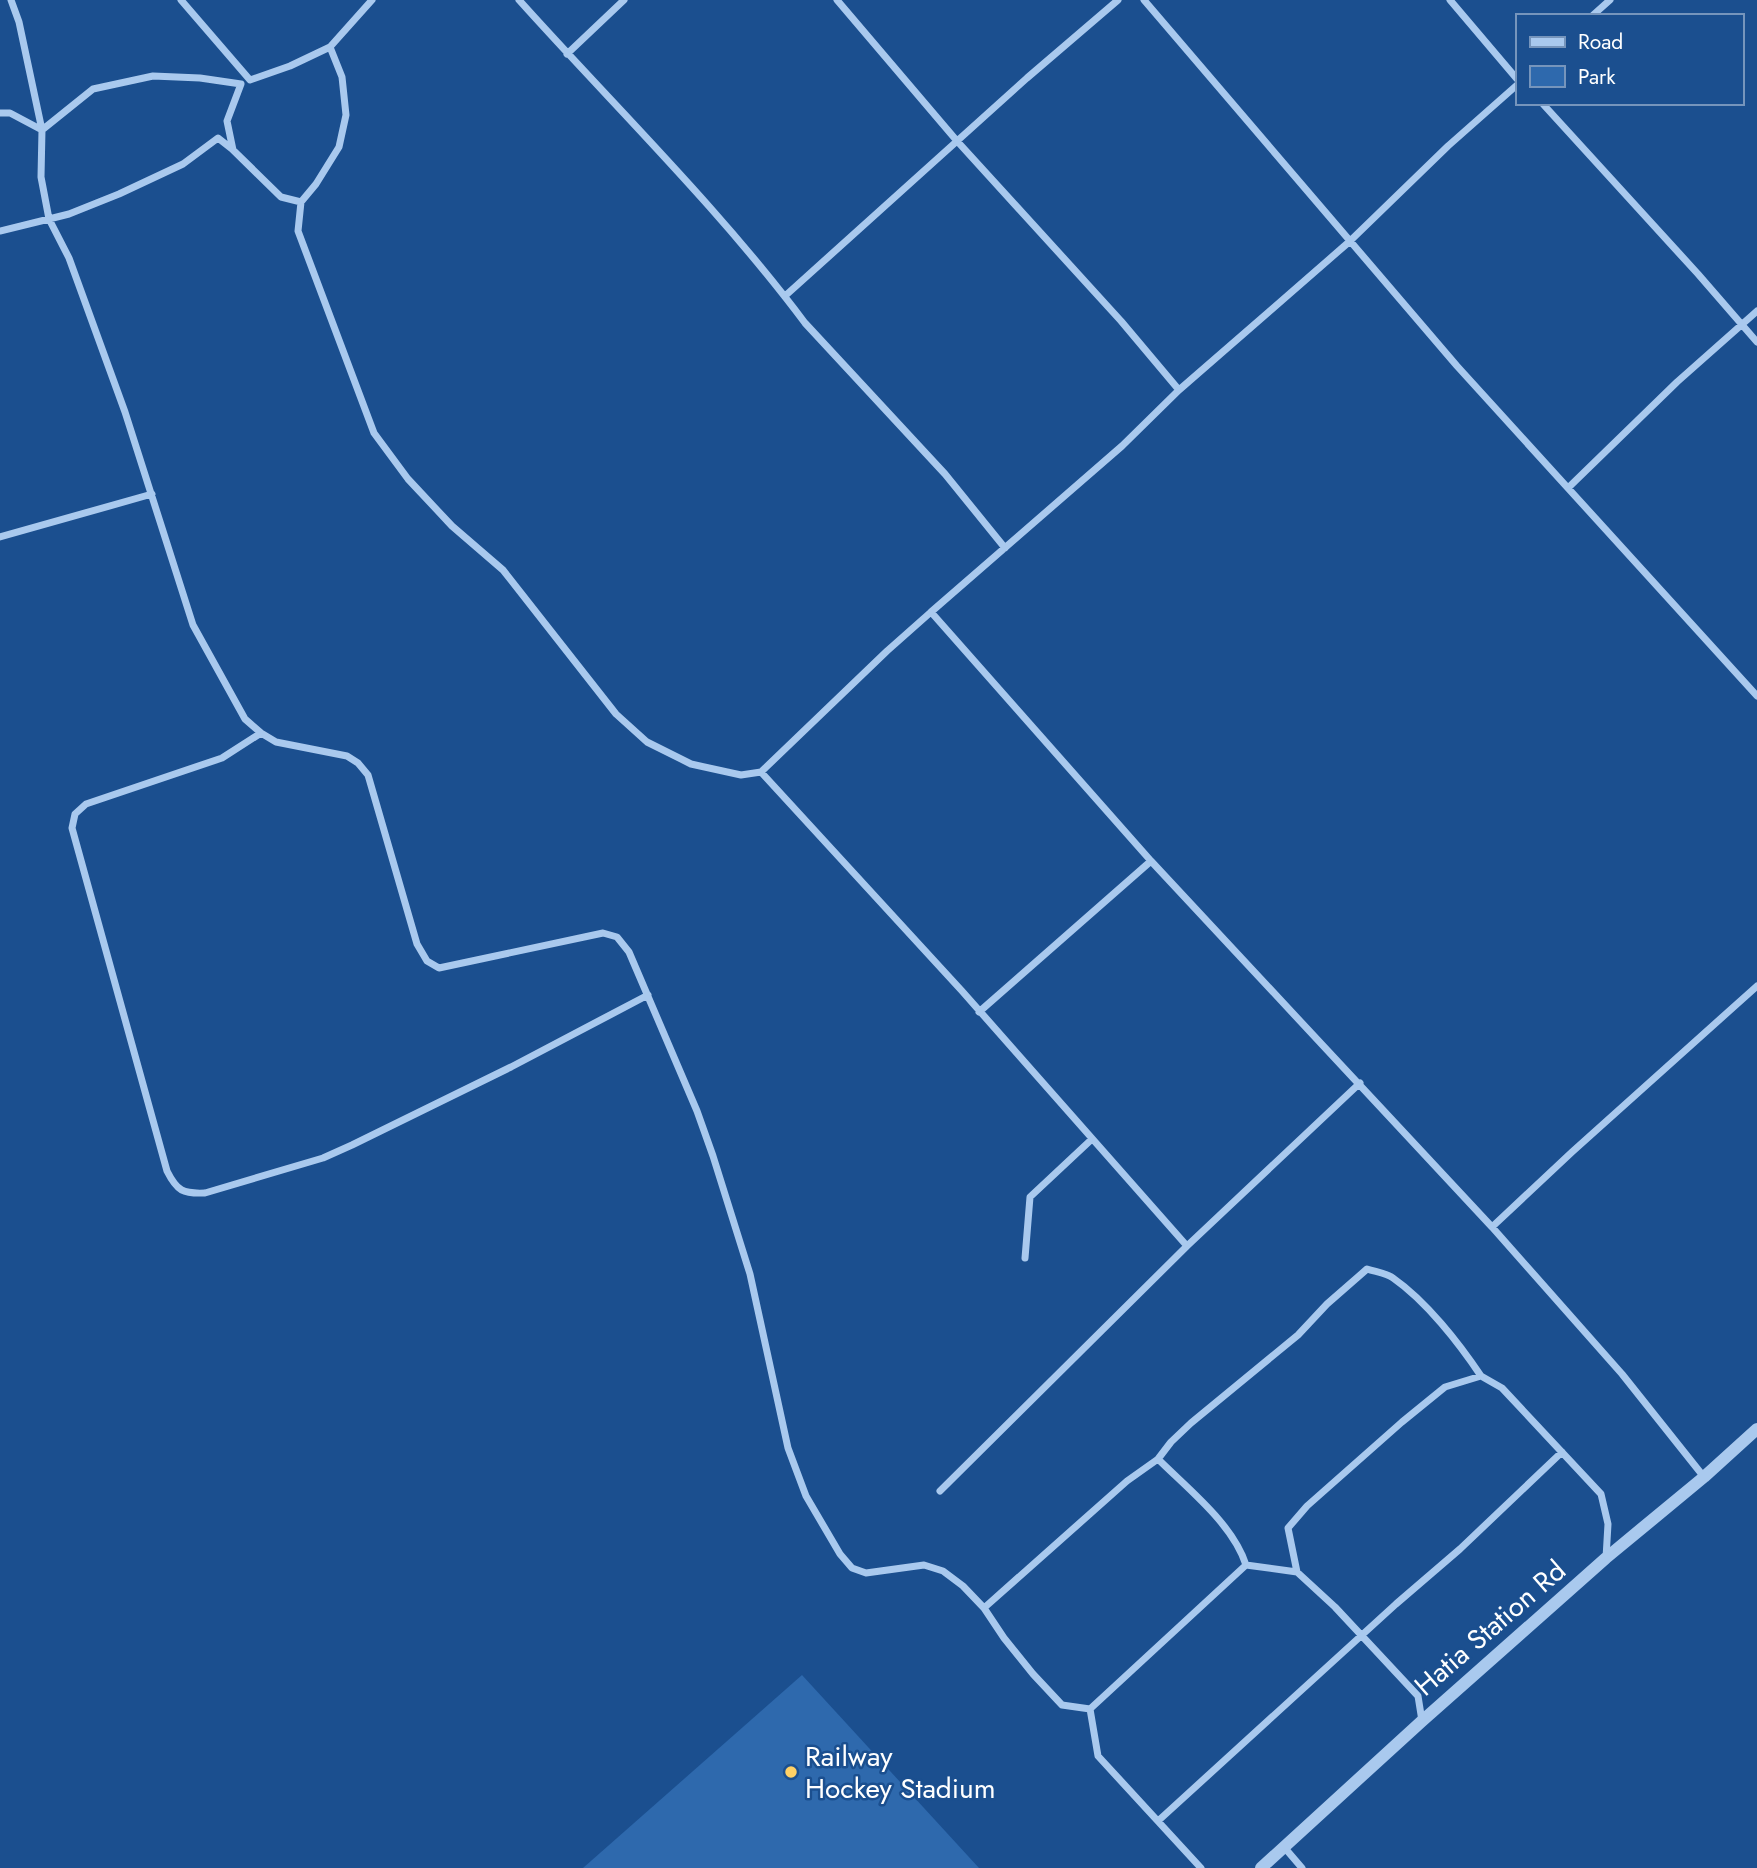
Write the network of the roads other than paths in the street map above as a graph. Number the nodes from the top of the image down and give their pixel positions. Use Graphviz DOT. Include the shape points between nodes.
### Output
graph roads {
  1 [pos="11,0"];
  2 [pos="181,0"];
  3 [pos="372,0"];
  4 [pos="519,0"];
  5 [pos="624,0"];
  6 [pos="836,0"];
  7 [pos="1118,0"];
  8 [pos="1144,0"];
  9 [pos="1450,0"];
  10 [pos="1609,0"];
  11 [pos="1594,14"];
  12 [pos="330,47"];
  13 [pos="567,54"];
  14 [pos="1516,78"];
  15 [pos="250,80"];
  16 [pos="241,85"];
  17 [pos="1516,86"];
  18 [pos="1544,105"];
  19 [pos="0,113"];
  20 [pos="42,130"];
  21 [pos="957,141"];
  22 [pos="233,149"];
  23 [pos="302,202"];
  24 [pos="49,219"];
  25 [pos="0,231"];
  26 [pos="1349,242"];
  27 [pos="785,296"];
  28 [pos="1757,312"];
  29 [pos="1742,325"];
  30 [pos="1757,342"];
  31 [pos="1179,390"];
  32 [pos="1568,488"];
  33 [pos="152,494"];
  34 [pos="0,537"];
  35 [pos="1005,548"];
  36 [pos="932,612"];
  37 [pos="1757,696"];
  38 [pos="261,733"];
  39 [pos="761,772"];
  40 [pos="1151,861"];
  41 [pos="1757,986"];
  42 [pos="648,995"];
  43 [pos="979,1012"];
  44 [pos="1360,1083"];
  45 [pos="1092,1139"];
  46 [pos="1492,1227"];
  47 [pos="1187,1246"];
  48 [pos="1026,1258"];
  49 [pos="1482,1376"];
  50 [pos="1757,1429"];
  51 [pos="1562,1452"];
  52 [pos="1158,1459"];
  53 [pos="1704,1477"];
  54 [pos="940,1491"];
  55 [pos="1606,1558"];
  56 [pos="1246,1565"];
  57 [pos="1297,1572"];
  58 [pos="984,1608"];
  59 [pos="1362,1636"];
  60 [pos="1090,1709"];
  61 [pos="1422,1721"];
  62 [pos="1158,1821"];
  63 [pos="1284,1847"];
  64 [pos="1201,1868"];
  65 [pos="1261,1868"];
  66 [pos="1302,1868"];
  1 -- 20 [label="street"];
  2 -- 15 [label="street"];
  3 -- 12 [label="street"];
  4 -- 13 [label="street"];
  5 -- 13 [label="street"];
  6 -- 21 [label="street"];
  7 -- 21 [label="street"];
  8 -- 26 [label="street"];
  9 -- 14 [label="street"];
  10 -- 11 [label="street"];
  12 -- 15 [label="street"];
  12 -- 23 [label="street" via="342,77 346,115 339,147"];
  13 -- 27 [label="street"];
  15 -- 16 [label="street"];
  16 -- 20 [label="street" via="153,76 93,89"];
  16 -- 22 [label="street" via="227,121"];
  17 -- 26 [label="street"];
  18 -- 29 [label="street"];
  19 -- 20 [label="street" via="10,113"];
  20 -- 24 [label="street" via="41,177"];
  21 -- 27 [label="street"];
  21 -- 31 [label="street"];
  22 -- 23 [label="street" via="281,197"];
  22 -- 24 [label="street" via="218,138 183,164"];
  23 -- 39 [label="street" via="298,231 374,433 408,479 452,526 503,570 616,714 647,742 691,764 741,775"];
  24 -- 25 [label="street"];
  24 -- 33 [label="street" via="69,258"];
  26 -- 31 [label="street"];
  26 -- 32 [label="street"];
  27 -- 35 [label="street"];
  28 -- 29 [label="street"];
  29 -- 30 [label="street"];
  29 -- 32 [label="street" via="1676,382"];
  31 -- 35 [label="street"];
  32 -- 37 [label="street"];
  33 -- 34 [label="street"];
  33 -- 38 [label="street" via="193,625 246,719"];
  35 -- 36 [label="street"];
  36 -- 39 [label="street"];
  36 -- 40 [label="street"];
  38 -- 42 [label="street" via="276,742 347,756 368,775 417,944 427,961 439,968 603,933 617,937 629,952"];
  38 -- 42 [label="street" via="222,758 86,803 75,814 72,828 167,1171 181,1190 205,1193 323,1158"];
  39 -- 43 [label="street"];
  40 -- 43 [label="street"];
  40 -- 44 [label="street"];
  41 -- 46 [label="street"];
  42 -- 58 [label="street" via="697,1111 741,1241 788,1448 806,1496 852,1568 866,1573 924,1565 943,1571"];
  43 -- 45 [label="street"];
  44 -- 46 [label="street"];
  44 -- 47 [label="street"];
  45 -- 47 [label="street"];
  45 -- 48 [label="street" via="1030,1197"];
  46 -- 53 [label="street" via="1622,1374"];
  47 -- 54 [label="street"];
  49 -- 51 [label="street" via="1502,1388"];
  49 -- 52 [label="street" via="1421,1303 1392,1277 1367,1269 1298,1335 1191,1423"];
  49 -- 57 [label="street" via="1445,1387 1307,1506 1288,1528"];
  50 -- 53 [label="street, Hatia Station Rd"];
  51 -- 55 [label="street" via="1601,1494 1608,1524"];
  51 -- 59 [label="street"];
  52 -- 56 [label="street" via="1205,1505 1240,1548"];
  52 -- 58 [label="street"];
  53 -- 55 [label="street, Hatia Station Rd"];
  55 -- 61 [label="street, Hatia Station Rd"];
  56 -- 57 [label="street"];
  56 -- 60 [label="street"];
  57 -- 59 [label="street"];
  58 -- 60 [label="street" via="1062,1705"];
  59 -- 61 [label="street" via="1418,1696"];
  59 -- 62 [label="street"];
  60 -- 62 [label="street" via="1098,1756"];
  61 -- 63 [label="street, Hatia Station Rd"];
  62 -- 64 [label="street"];
  63 -- 65 [label="street, Hatia Station Rd"];
  63 -- 66 [label="street"];
}
